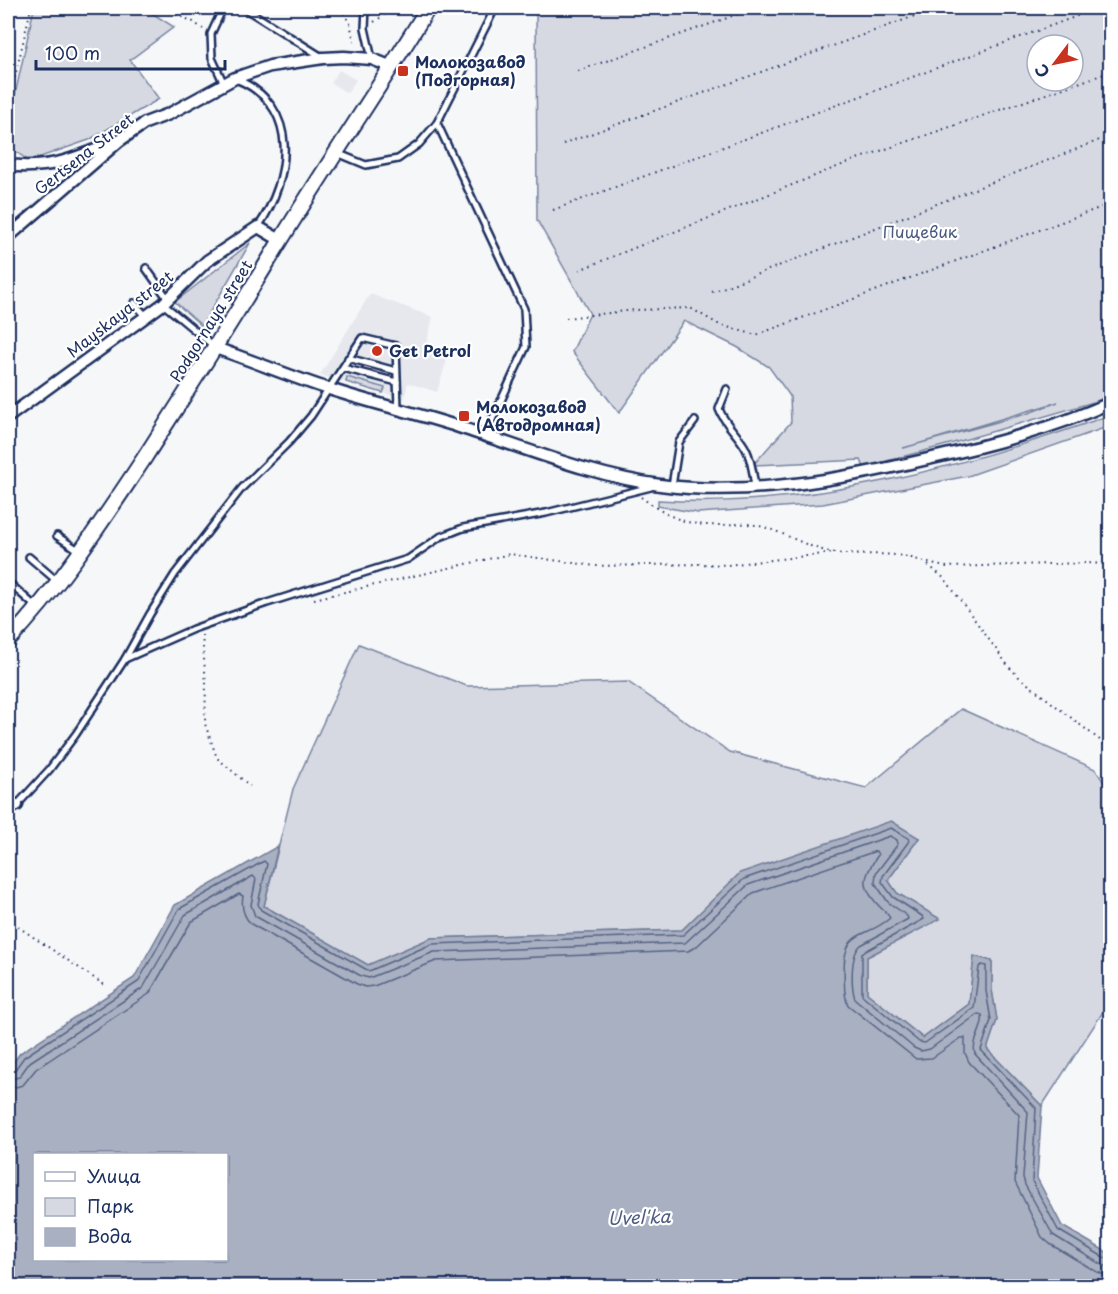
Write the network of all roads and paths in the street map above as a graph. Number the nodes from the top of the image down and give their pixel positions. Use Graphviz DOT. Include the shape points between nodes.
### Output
graph roads {
  1 [pos="31,8"];
  2 [pos="159,8"];
  3 [pos="223,8"];
  4 [pos="244,8"];
  5 [pos="340,8"];
  6 [pos="366,8"];
  7 [pos="394,8"];
  8 [pos="428,8"];
  9 [pos="495,8"];
  10 [pos="755,8"];
  11 [pos="937,8"];
  12 [pos="1099,8"];
  13 [pos="365,28"];
  14 [pos="211,34"];
  15 [pos="323,58"];
  16 [pos="358,58"];
  17 [pos="372,59"];
  18 [pos="392,67"];
  19 [pos="578,71"];
  20 [pos="1110,72"];
  21 [pos="235,78"];
  22 [pos="224,84"];
  23 [pos="8,106"];
  24 [pos="437,123"];
  25 [pos="1110,136"];
  26 [pos="119,141"];
  27 [pos="563,144"];
  28 [pos="336,153"];
  29 [pos="8,165"];
  30 [pos="1110,204"];
  31 [pos="553,210"];
  32 [pos="258,227"];
  33 [pos="8,237"];
  34 [pos="280,240"];
  35 [pos="146,268"];
  36 [pos="579,270"];
  37 [pos="712,292"];
  38 [pos="166,301"];
  39 [pos="134,303"];
  40 [pos="146,316"];
  41 [pos="566,318"];
  42 [pos="215,348"];
  43 [pos="348,358"];
  44 [pos="342,368"];
  45 [pos="396,371"];
  46 [pos="397,382"];
  47 [pos="329,389"];
  48 [pos="727,389"];
  49 [pos="1110,403"];
  50 [pos="398,408"];
  51 [pos="8,417"];
  52 [pos="695,422"];
  53 [pos="485,435"];
  54 [pos="667,486"];
  55 [pos="755,487"];
  56 [pos="632,491"];
  57 [pos="57,536"];
  58 [pos="81,552"];
  59 [pos="833,553"];
  60 [pos="29,557"];
  61 [pos="927,564"];
  62 [pos="1110,564"];
  63 [pos="8,582"];
  64 [pos="58,582"];
  65 [pos="314,599"];
  66 [pos="38,608"];
  67 [pos="201,626"];
  68 [pos="8,641"];
  69 [pos="125,659"];
  70 [pos="1110,748"];
  71 [pos="250,786"];
  72 [pos="12,807"];
  73 [pos="8,838"];
  74 [pos="8,920"];
  75 [pos="106,986"];
  1 -- 23 [label="path"];
  2 -- 14 [label="path" via="192,21"];
  3 -- 14 [label="lane"];
  4 -- 15 [label="lane"];
  5 -- 16 [label="path" via="350,23"];
  6 -- 13 [label="lane"];
  7 -- 13 [label="path"];
  8 -- 18 [label="street, Podgornaya street"];
  9 -- 24 [label="lane"];
  10 -- 19 [label="path"];
  11 -- 27 [label="path"];
  12 -- 31 [label="path"];
  13 -- 17 [label="lane"];
  14 -- 22 [label="lane" via="212,58"];
  15 -- 16 [label="street, Gertsena Street"];
  15 -- 21 [label="street, Gertsena Street" via="270,66"];
  16 -- 17 [label="street, Gertsena Street"];
  17 -- 18 [label="street, Gertsena Street"];
  18 -- 28 [label="street, Podgornaya street"];
  20 -- 36 [label="path" via="857,159"];
  21 -- 22 [label="street, Gertsena Street"];
  21 -- 32 [label="lane" via="263,97 277,117 284,138 284,164 275,196"];
  22 -- 26 [label="street, Gertsena Street" via="145,123"];
  24 -- 28 [label="lane" via="419,144 398,159 366,165"];
  24 -- 53 [label="lane" via="524,309 526,347"];
  25 -- 37 [label="path"];
  26 -- 29 [label="street" via="44,166"];
  26 -- 33 [label="street, Gertsena Street"];
  28 -- 34 [label="street, Podgornaya street"];
  30 -- 41 [label="path" via="756,335 720,325 690,308"];
  32 -- 34 [label="street"];
  32 -- 38 [label="street, Mayskaya street" via="207,261"];
  34 -- 42 [label="street, Podgornaya street"];
  35 -- 38 [label="lane"];
  38 -- 40 [label="street, Mayskaya street"];
  38 -- 42 [label="lane"];
  39 -- 40 [label="lane"];
  40 -- 51 [label="street, Mayskaya street"];
  42 -- 47 [label="street"];
  42 -- 58 [label="street, Podgornaya street"];
  43 -- 44 [label="lane"];
  43 -- 45 [label="lane"];
  43 -- 45 [label="lane" via="362,338 396,346"];
  44 -- 46 [label="lane"];
  44 -- 47 [label="lane"];
  45 -- 46 [label="lane"];
  46 -- 50 [label="lane"];
  47 -- 50 [label="street"];
  47 -- 69 [label="lane" via="289,442 242,488 175,574"];
  48 -- 55 [label="lane" via="719,409 745,448"];
  49 -- 55 [label="street" via="1047,428 979,448 872,472"];
  50 -- 53 [label="street"];
  52 -- 54 [label="lane" via="679,442"];
  53 -- 54 [label="street" via="624,479"];
  54 -- 55 [label="street"];
  54 -- 56 [label="lane"];
  56 -- 59 [label="path" via="680,520 707,525 748,524"];
  56 -- 67 [label="lane" via="546,513 463,528 440,537 408,559"];
  57 -- 58 [label="lane"];
  58 -- 64 [label="street, Podgornaya street"];
  59 -- 61 [label="path" via="903,556"];
  59 -- 65 [label="path" via="727,565 596,566 510,554"];
  60 -- 64 [label="lane"];
  61 -- 62 [label="path"];
  61 -- 70 [label="path" via="945,579 1009,668"];
  63 -- 66 [label="lane"];
  64 -- 66 [label="street, Podgornaya street"];
  66 -- 68 [label="street, Podgornaya street"];
  67 -- 69 [label="lane"];
  67 -- 71 [label="path" via="205,724 217,758"];
  69 -- 72 [label="lane" via="49,770"];
  72 -- 73 [label="path" via="13,824"];
  74 -- 75 [label="path"];
}
